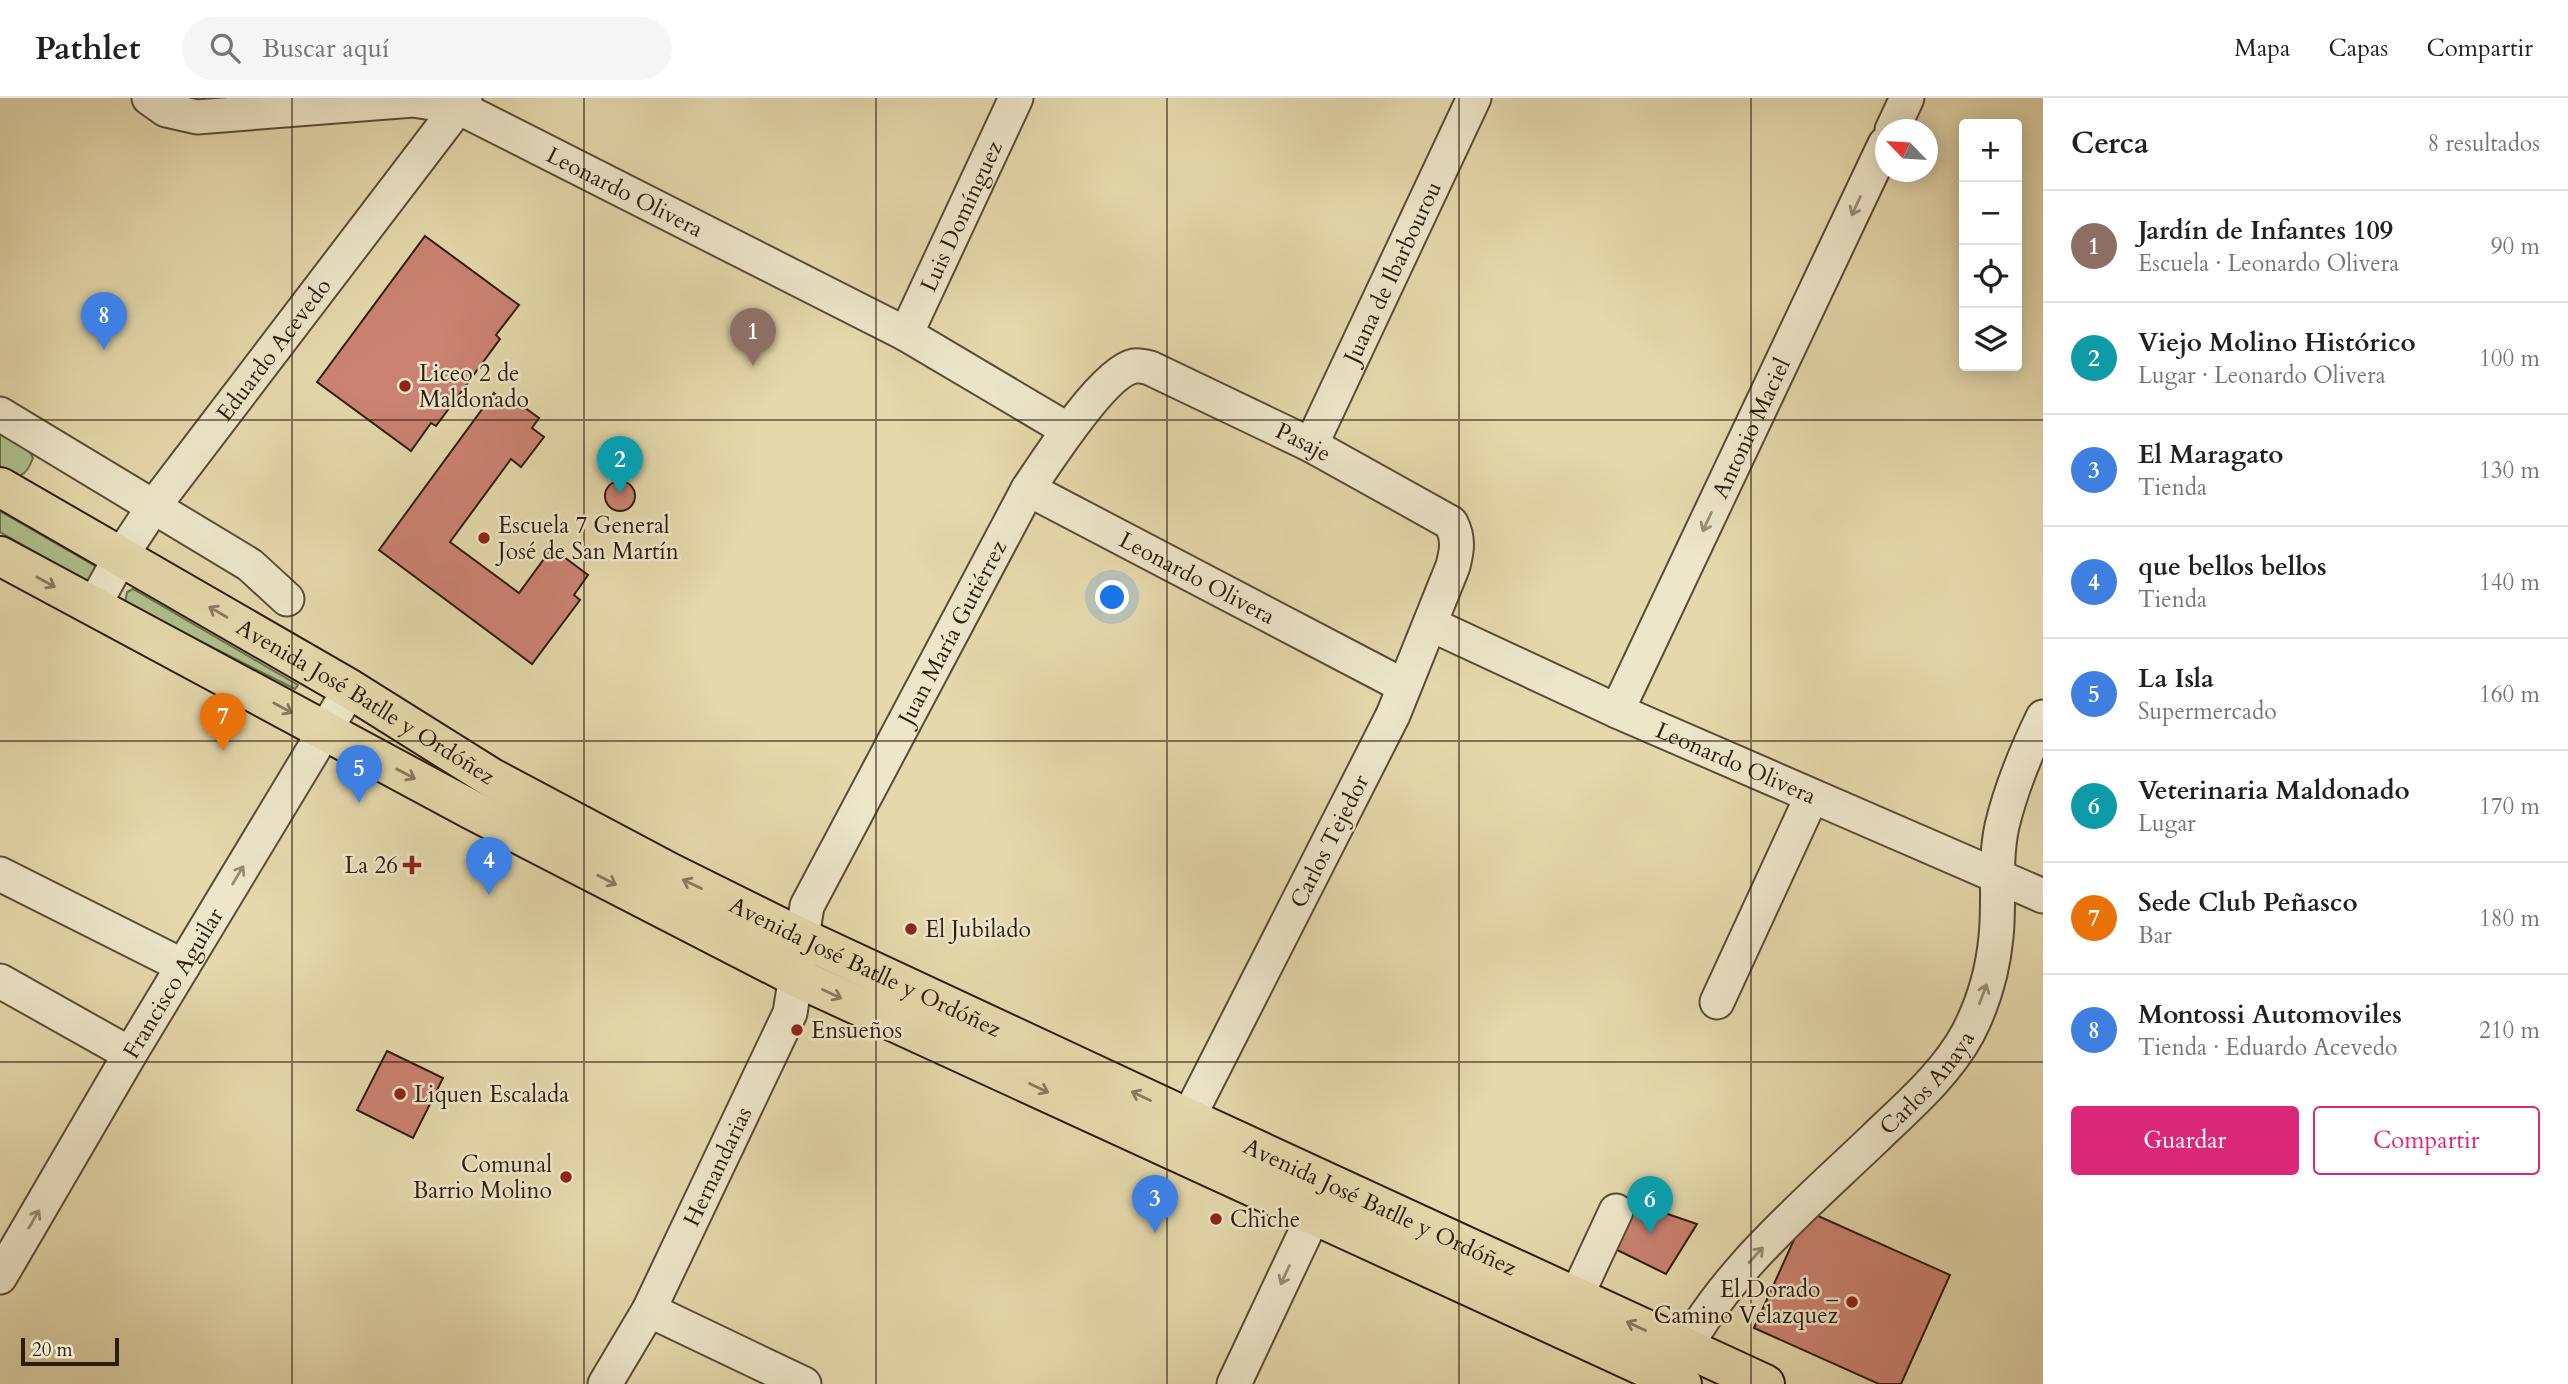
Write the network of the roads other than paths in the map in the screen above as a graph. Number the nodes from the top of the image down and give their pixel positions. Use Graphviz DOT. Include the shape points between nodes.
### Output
graph roads {
  1 [pos="149,98"];
  2 [pos="1016,98"];
  3 [pos="1474,98"];
  4 [pos="1907,98"];
  5 [pos="461,103"];
  6 [pos="1897,119"];
  7 [pos="1875,165"];
  8 [pos="906,334"];
  9 [pos="1150,368"];
  10 [pos="0,414"];
  11 [pos="1068,430"];
  12 [pos="1311,445"];
  13 [pos="0,487"];
  14 [pos="1028,489"];
  15 [pos="154,506"];
  16 [pos="1451,523"];
  17 [pos="0,556"];
  18 [pos="121,556"];
  19 [pos="287,599"];
  20 [pos="93,607"];
  21 [pos="1430,624"];
  22 [pos="1404,687"];
  23 [pos="350,689"];
  24 [pos="1617,711"];
  25 [pos="2043,717"];
  26 [pos="324,730"];
  27 [pos="1812,796"];
  28 [pos="0,874"];
  29 [pos="1998,875"];
  30 [pos="2043,895"];
  31 [pos="802,938"];
  32 [pos="183,966"];
  33 [pos="796,977"];
  34 [pos="0,981"];
  35 [pos="1717,1002"];
  36 [pos="131,1054"];
  37 [pos="1180,1133"];
  38 [pos="1322,1198"];
  39 [pos="1616,1211"];
  40 [pos="0,1278"];
  41 [pos="1576,1297"];
  42 [pos="649,1310"];
  43 [pos="1679,1370"];
  44 [pos="605,1384"];
  45 [pos="804,1384"];
  46 [pos="1234,1384"];
  47 [pos="1765,1384"];
  1 -- 5 [label="street, Leonardo Olivera" via="166,110 197,117 413,100"];
  2 -- 8 [label="street, Luis Domínguez"];
  3 -- 12 [label="street, Juana de Ibarbourou"];
  4 -- 6 [label="street"];
  5 -- 8 [label="street, Leonardo Olivera"];
  5 -- 15 [label="street, Eduardo Acevedo"];
  7 -- 24 [label="street, Antonio Maciel, one-way"];
  8 -- 11 [label="street, Leonardo Olivera"];
  9 -- 11 [label="street, Juan María Gutiérrez" via="1133,366 1113,379"];
  9 -- 12 [label="street, Pasaje"];
  10 -- 15 [label="street"];
  11 -- 14 [label="street, Juan María Gutiérrez"];
  12 -- 16 [label="street, Pasaje"];
  13 -- 18 [label="main road, Avenida José Batlle y Ordóñez"];
  14 -- 22 [label="street, Leonardo Olivera"];
  14 -- 31 [label="street, Juan María Gutiérrez" via="807,906"];
  15 -- 18 [label="street, Eduardo Acevedo"];
  15 -- 19 [label="street" via="250,565"];
  16 -- 21 [label="street, Carlos Tejedor" via="1458,546"];
  17 -- 20 [label="main road, Avenida José Batlle y Ordóñez, one-way"];
  18 -- 20 [label="street, Eduardo Acevedo"];
  23 -- 18 [label="main road, Avenida José Batlle y Ordóñez, one-way"];
  20 -- 26 [label="main road, Avenida José Batlle y Ordóñez, one-way"];
  21 -- 22 [label="street, Carlos Tejedor"];
  21 -- 24 [label="street, Leonardo Olivera"];
  22 -- 37 [label="street, Carlos Tejedor"];
  23 -- 26 [label="street, Francisco Aguilar"];
  31 -- 23 [label="main road, Avenida José Batlle y Ordóñez, one-way" via="492,778"];
  24 -- 27 [label="street, Leonardo Olivera"];
  25 -- 29 [label="street, Carlos Anaya" via="2026,751 2002,827"];
  32 -- 26 [label="street, Francisco Aguilar, one-way"];
  26 -- 33 [label="main road, Avenida José Batlle y Ordóñez, one-way"];
  27 -- 29 [label="street, Leonardo Olivera"];
  27 -- 35 [label="street"];
  28 -- 32 [label="street"];
  29 -- 30 [label="street, Leonardo Olivera"];
  43 -- 29 [label="street, Carlos Anaya, one-way" via="1702,1320 1726,1289 1943,1069 1968,1033 1987,987 1996,937"];
  31 -- 33 [label="street, Hernandarias"];
  37 -- 31 [label="main road, Avenida José Batlle y Ordóñez, one-way"];
  32 -- 36 [label="street, Francisco Aguilar"];
  33 -- 37 [label="main road, Avenida José Batlle y Ordóñez, one-way"];
  33 -- 42 [label="street, Hernandarias" via="790,1013"];
  34 -- 36 [label="street"];
  40 -- 36 [label="street, Francisco Aguilar, one-way"];
  37 -- 38 [label="main road, Avenida José Batlle y Ordóñez"];
  38 -- 41 [label="main road, Avenida José Batlle y Ordóñez"];
  38 -- 43 [label="main road, Avenida José Batlle y Ordóñez"];
  38 -- 46 [label="street, one-way"];
  39 -- 41 [label="street"];
  43 -- 41 [label="main road, Avenida José Batlle y Ordóñez, one-way"];
  42 -- 44 [label="street, Hernandarias"];
  42 -- 45 [label="street"];
  43 -- 47 [label="main road, Avenida José Batlle y Ordóñez"];
}
